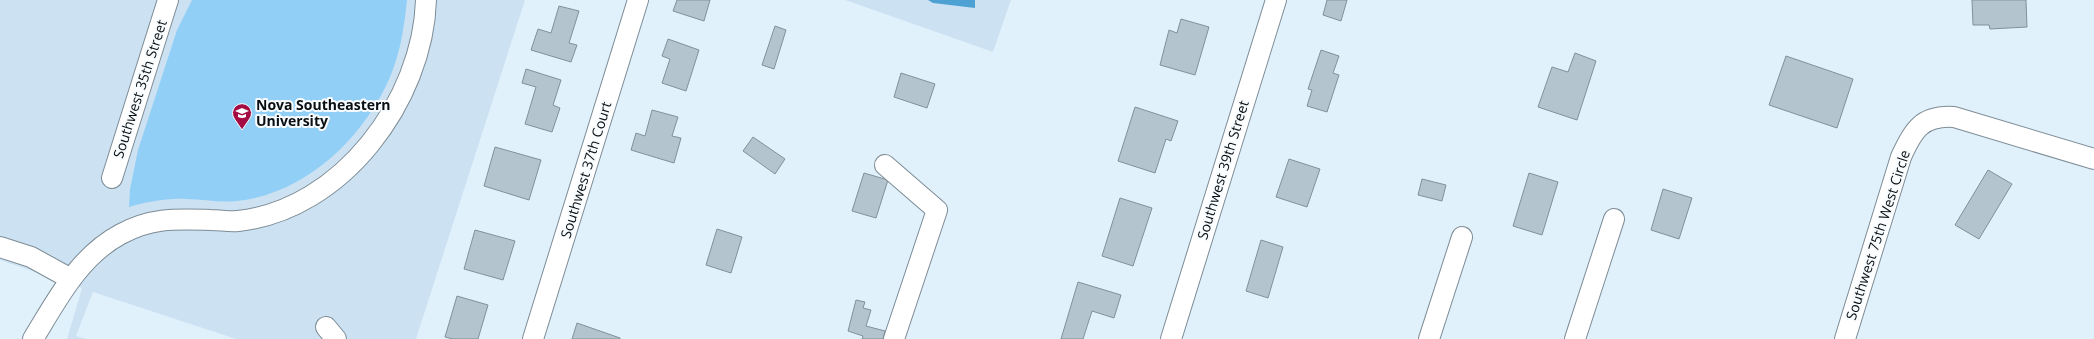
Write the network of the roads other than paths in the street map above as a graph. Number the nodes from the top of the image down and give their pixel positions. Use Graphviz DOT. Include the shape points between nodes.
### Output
graph roads {
  1 [pos="168,0"];
  2 [pos="426,0"];
  3 [pos="638,0"];
  4 [pos="1276,0"];
  5 [pos="2094,159"];
  6 [pos="885,165"];
  7 [pos="112,178"];
  8 [pos="1614,219"];
  9 [pos="1462,237"];
  10 [pos="0,247"];
  11 [pos="71,279"];
  12 [pos="57,300"];
  13 [pos="33,339"];
  14 [pos="44,339"];
  15 [pos="533,339"];
  16 [pos="894,339"];
  17 [pos="1171,339"];
  18 [pos="1429,339"];
  19 [pos="1575,339"];
  20 [pos="1845,339"];
  1 -- 7 [label="street, Southwest 35th Street"];
  2 -- 11 [label="street" via="421,39 413,69 402,95 368,147 346,170 323,188 268,216 238,221 175,218 149,221 120,234 87,259"];
  3 -- 15 [label="street, Southwest 37th Court"];
  4 -- 17 [label="street, Southwest 39th Street"];
  5 -- 20 [label="street, Southwest 75th West Circle" via="1954,117 1934,117 1921,124 1901,156"];
  6 -- 16 [label="street" via="937,210"];
  8 -- 19 [label="street"];
  9 -- 18 [label="street"];
  10 -- 11 [label="street" via="31,257"];
  11 -- 12 [label="street"];
  12 -- 13 [label="street"];
  12 -- 14 [label="street"];
}
